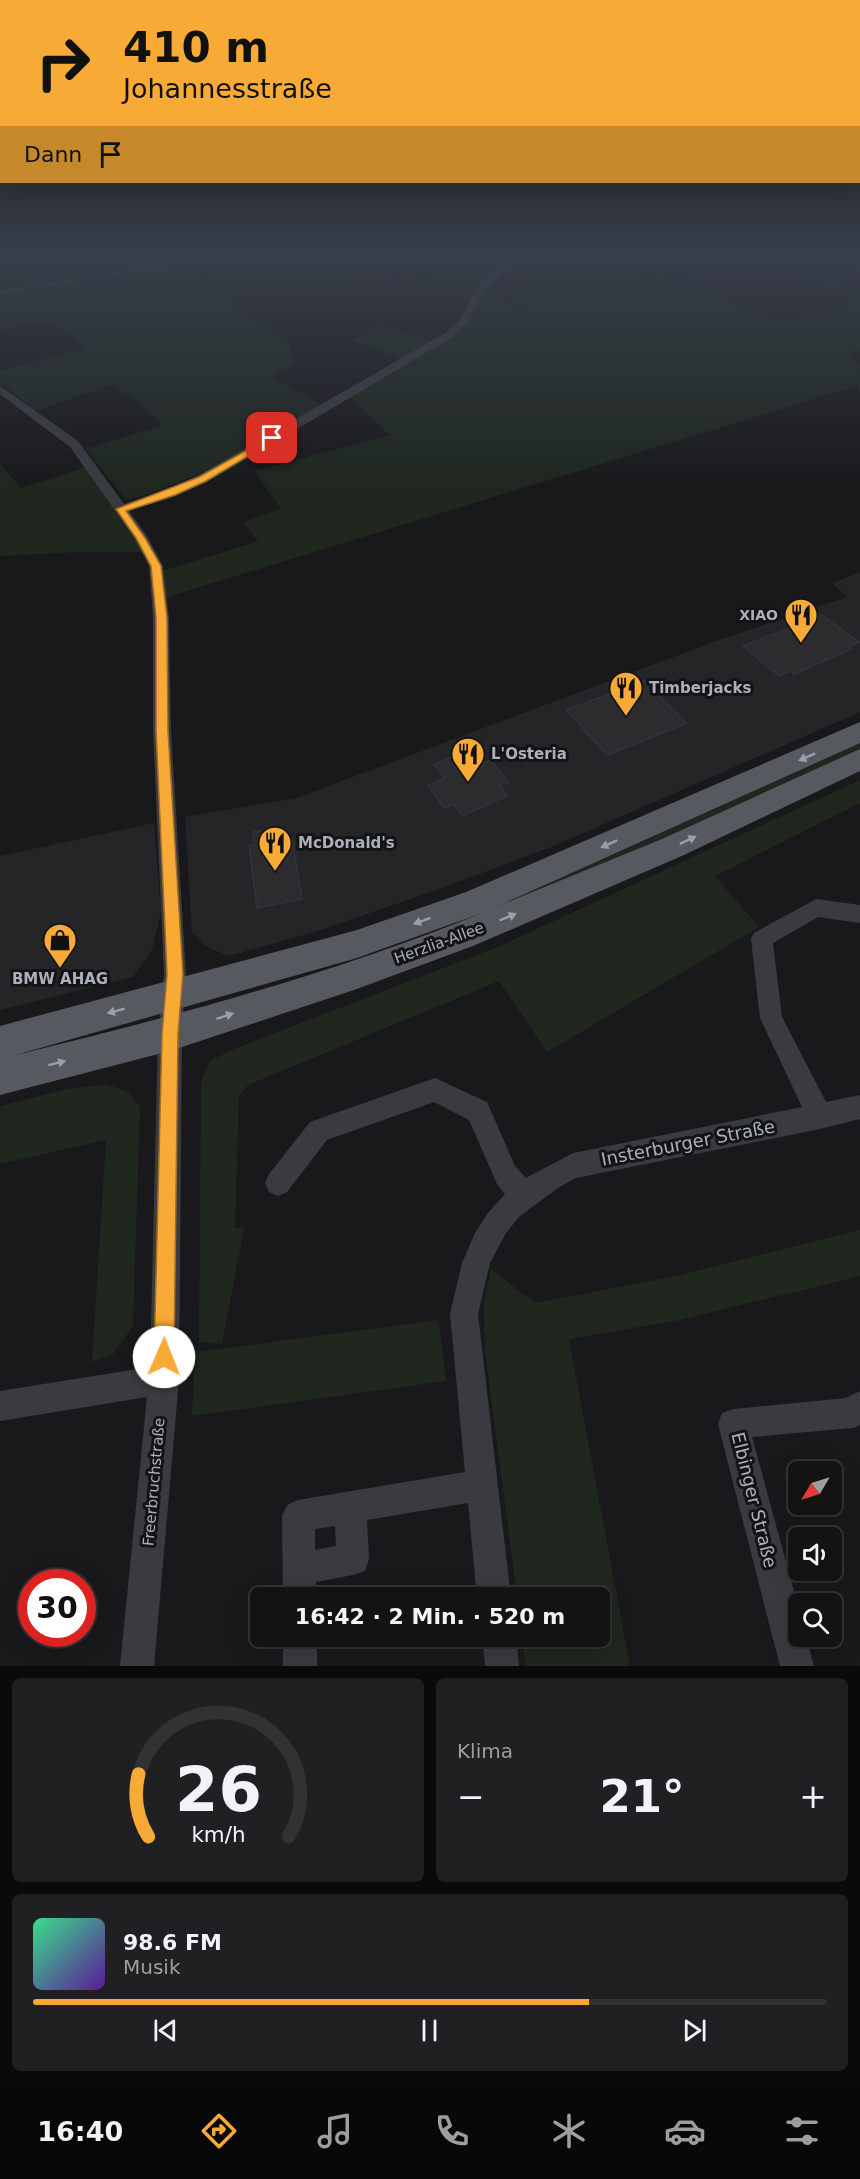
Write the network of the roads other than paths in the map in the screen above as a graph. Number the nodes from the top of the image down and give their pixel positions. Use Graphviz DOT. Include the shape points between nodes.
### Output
graph roads {
  1 [pos="451,333"];
  2 [pos="0,389"];
  3 [pos="120,509"];
  4 [pos="860,732"];
  5 [pos="860,759"];
  6 [pos="860,914"];
  7 [pos="172,995"];
  8 [pos="170,1034"];
  9 [pos="0,1042"];
  10 [pos="0,1077"];
  11 [pos="860,1107"];
  12 [pos="820,1117"];
  13 [pos="278,1183"];
  14 [pos="522,1194"];
  15 [pos="164,1380"];
  16 [pos="0,1406"];
  17 [pos="860,1406"];
  18 [pos="482,1485"];
  19 [pos="350,1507"];
  20 [pos="300,1583"];
  21 [pos="493,1587"];
  22 [pos="300,1647"];
  23 [pos="500,1647"];
  24 [pos="137,1666"];
  25 [pos="300,1666"];
  26 [pos="502,1666"];
  27 [pos="797,1666"];
  1 -- 3 [label="street" via="202,479"];
  2 -- 3 [label="street, Freerbruchstraße" via="74,444"];
  3 -- 7 [label="street, Freerbruchstraße" via="156,566 175,974"];
  4 -- 7 [label="main road, Herzlia-Allee, one-way" via="477,901 357,944"];
  8 -- 5 [label="main road, Herzlia-Allee, one-way" via="354,975 548,902"];
  6 -- 12 [label="street" via="816,908 762,939 771,1018"];
  7 -- 8 [label="street, Freerbruchstraße"];
  7 -- 9 [label="main road, Herzlia-Allee, one-way"];
  10 -- 8 [label="main road, Herzlia-Allee, one-way"];
  8 -- 15 [label="street, Freerbruchstraße"];
  11 -- 12 [label="street, Insterburger Straße"];
  12 -- 14 [label="street, Insterburger Straße" via="573,1166"];
  13 -- 14 [label="street" via="319,1131 435,1090 478,1111 506,1174"];
  14 -- 18 [label="street, Insterburger Straße" via="498,1219 483,1246 470,1279 464,1314"];
  15 -- 16 [label="street"];
  15 -- 24 [label="street, Freerbruchstraße"];
  17 -- 27 [label="street, Elbinger Straße" via="853,1413 734,1424"];
  18 -- 19 [label="street"];
  18 -- 21 [label="street, Insterburger Straße"];
  19 -- 20 [label="street" via="353,1559"];
  19 -- 20 [label="street" via="298,1516"];
  22 -- 25 [label="street"];
  23 -- 26 [label="street"];
}
